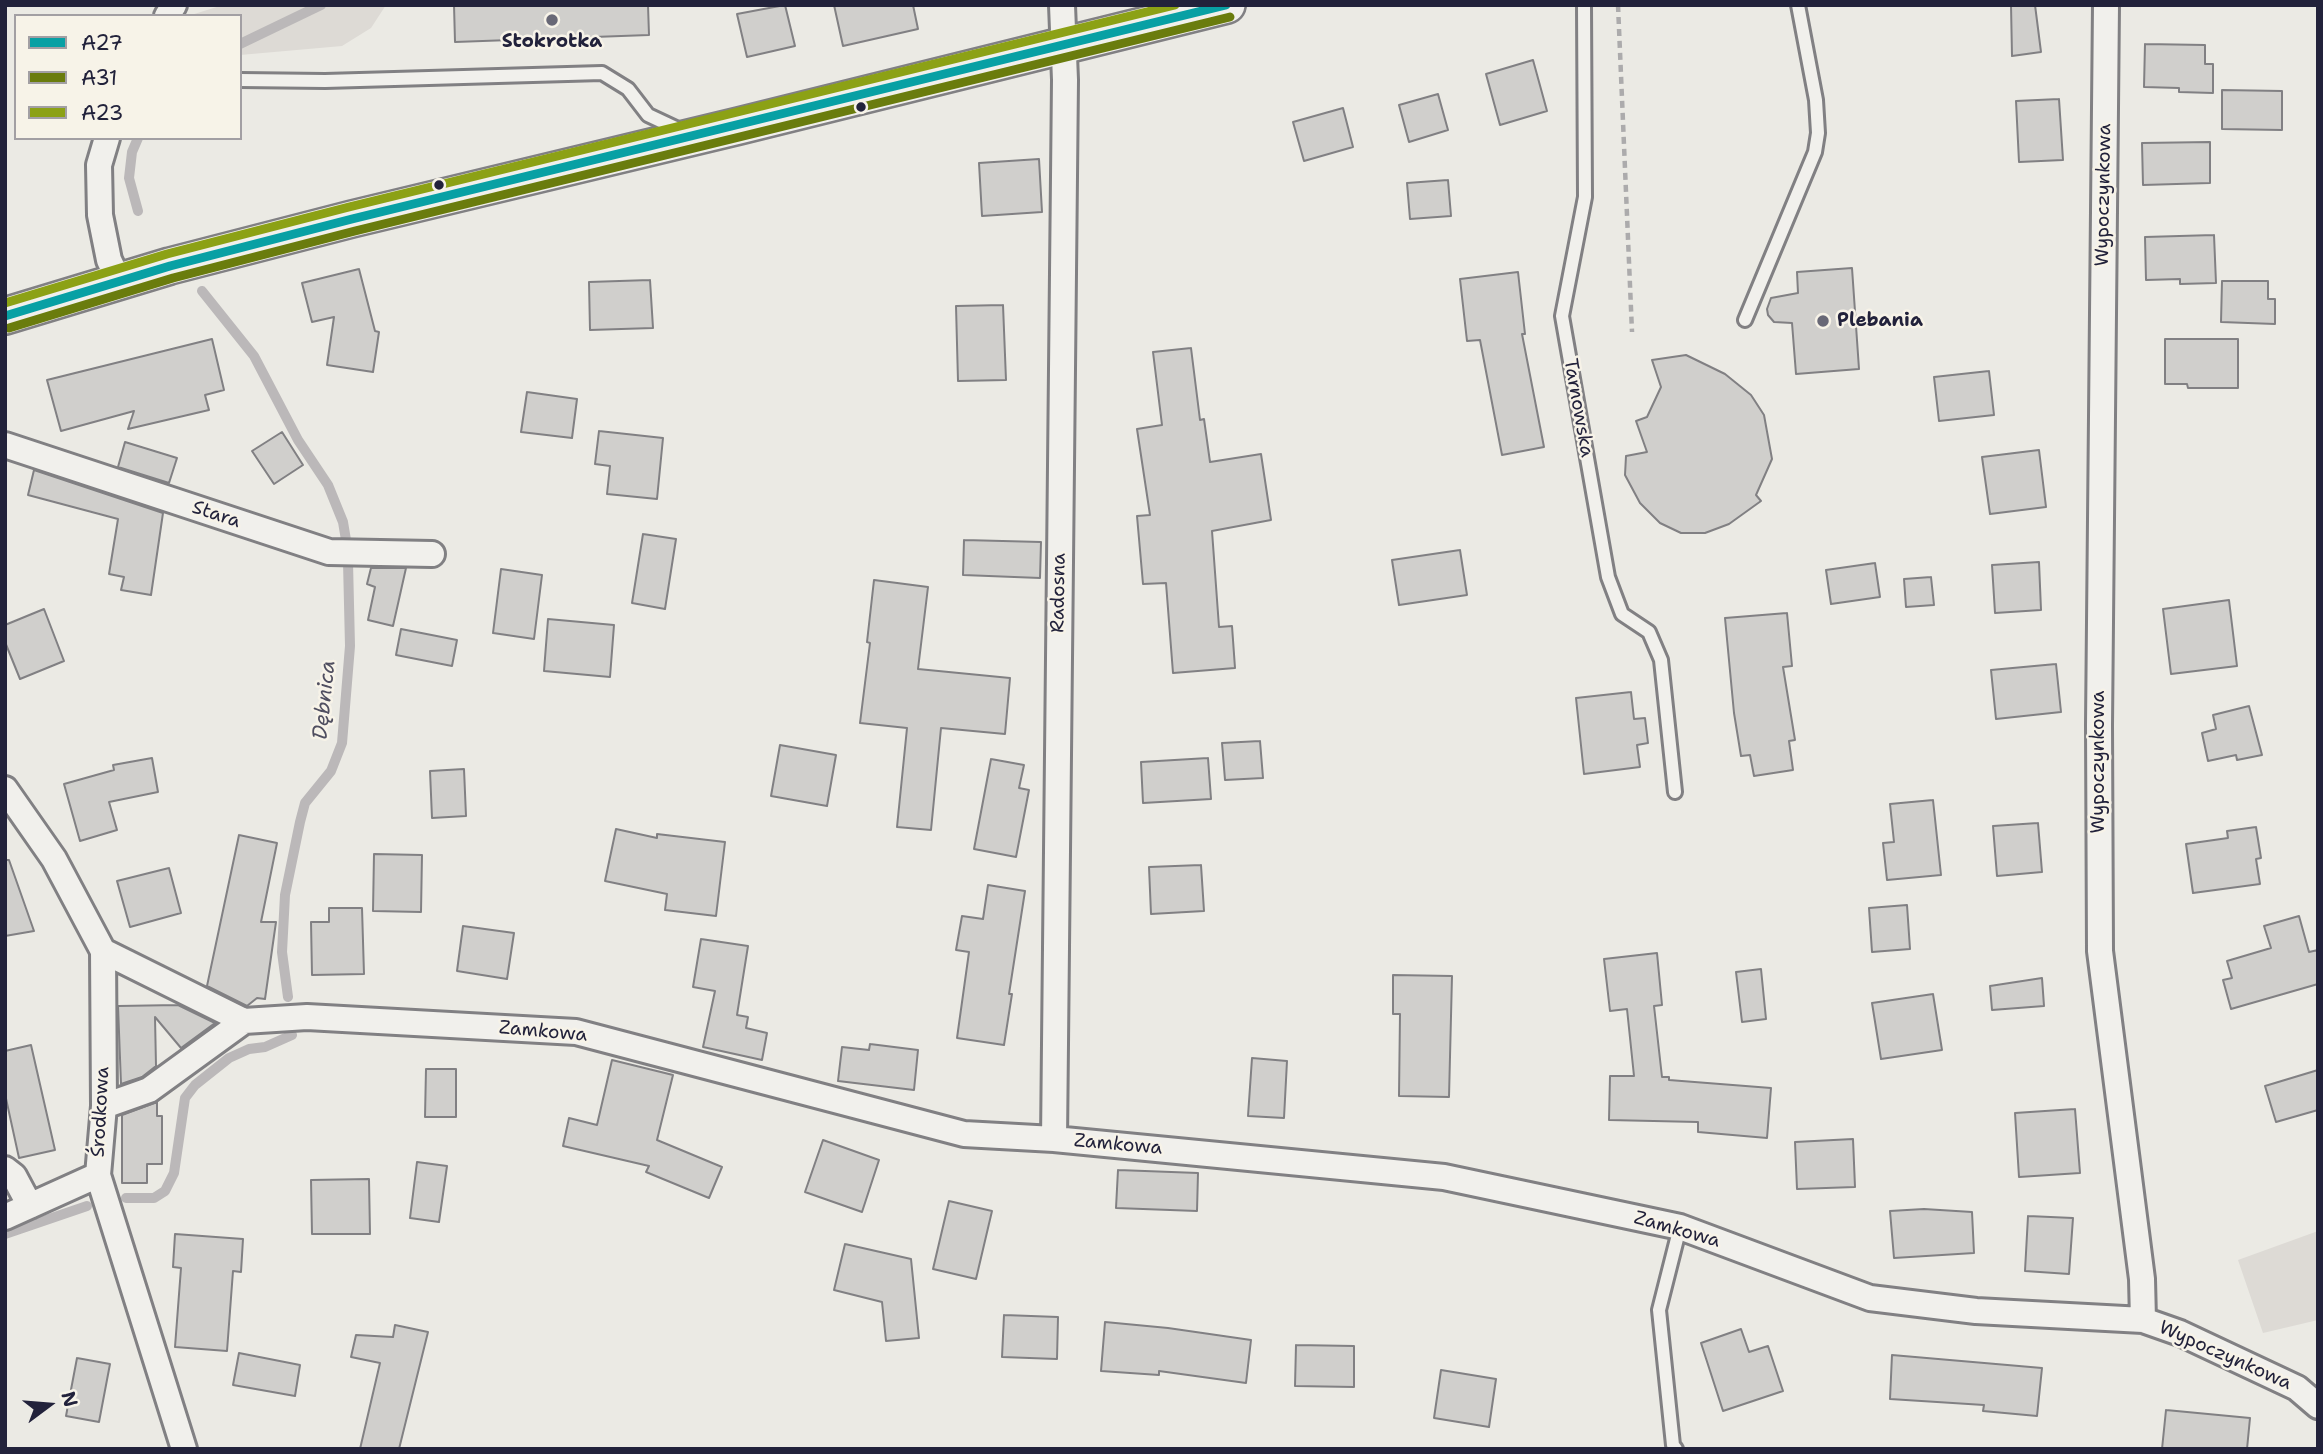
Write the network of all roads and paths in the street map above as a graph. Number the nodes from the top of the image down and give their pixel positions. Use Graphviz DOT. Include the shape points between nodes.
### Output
graph roads {
  1 [pos="1062,5"];
  2 [pos="1227,5"];
  3 [pos="1584,5"];
  4 [pos="1618,5"];
  5 [pos="1798,5"];
  6 [pos="2106,5"];
  7 [pos="1065,46"];
  8 [pos="242,80"];
  9 [pos="695,137"];
  10 [pos="106,140"];
  11 [pos="119,281"];
  12 [pos="5,316"];
  13 [pos="1745,320"];
  14 [pos="1632,331"];
  15 [pos="5,445"];
  16 [pos="432,554"];
  17 [pos="5,789"];
  18 [pos="1675,792"];
  19 [pos="103,951"];
  20 [pos="244,1021"];
  21 [pos="104,1106"];
  22 [pos="1054,1139"];
  23 [pos="5,1169"];
  24 [pos="98,1175"];
  25 [pos="30,1206"];
  26 [pos="5,1217"];
  27 [pos="1680,1227"];
  28 [pos="2143,1320"];
  29 [pos="2318,1406"];
  30 [pos="184,1449"];
  31 [pos="1676,1449"];
  1 -- 7 [label="street, Radosna"];
  2 -- 7 [label="main road"];
  3 -- 18 [label="lane, Tarnowska" via="1585,197 1562,316 1608,577 1622,614 1649,632 1661,660"];
  4 -- 14 [label="path"];
  5 -- 13 [label="lane" via="1816,100 1815,152"];
  6 -- 28 [label="street, Wypoczynkowa" via="2100,951 2142,1279"];
  7 -- 9 [label="main road"];
  7 -- 22 [label="street, Radosna"];
  8 -- 9 [label="lane" via="602,73 628,89 648,115"];
  9 -- 11 [label="main road" via="352,219"];
  10 -- 11 [label="street" via="99,165 100,215 109,260"];
  11 -- 12 [label="main road"];
  15 -- 16 [label="street, Stara" via="329,552"];
  17 -- 19 [label="street, Środkowa" via="54,859"];
  19 -- 20 [label="street"];
  19 -- 21 [label="street, Środkowa"];
  20 -- 21 [label="street" via="149,1090"];
  20 -- 22 [label="street, Zamkowa" via="307,1017 576,1032 964,1134"];
  21 -- 24 [label="street, Środkowa"];
  22 -- 27 [label="street, Zamkowa" via="1444,1177"];
  23 -- 25 [label="street" via="14,1176"];
  24 -- 25 [label="street"];
  24 -- 30 [label="street, Środkowa"];
  25 -- 26 [label="street"];
  27 -- 28 [label="street, Zamkowa" via="1870,1298 1976,1311"];
  27 -- 31 [label="lane" via="1659,1310"];
  28 -- 29 [label="street, Wypoczynkowa" via="2297,1388"];
}
